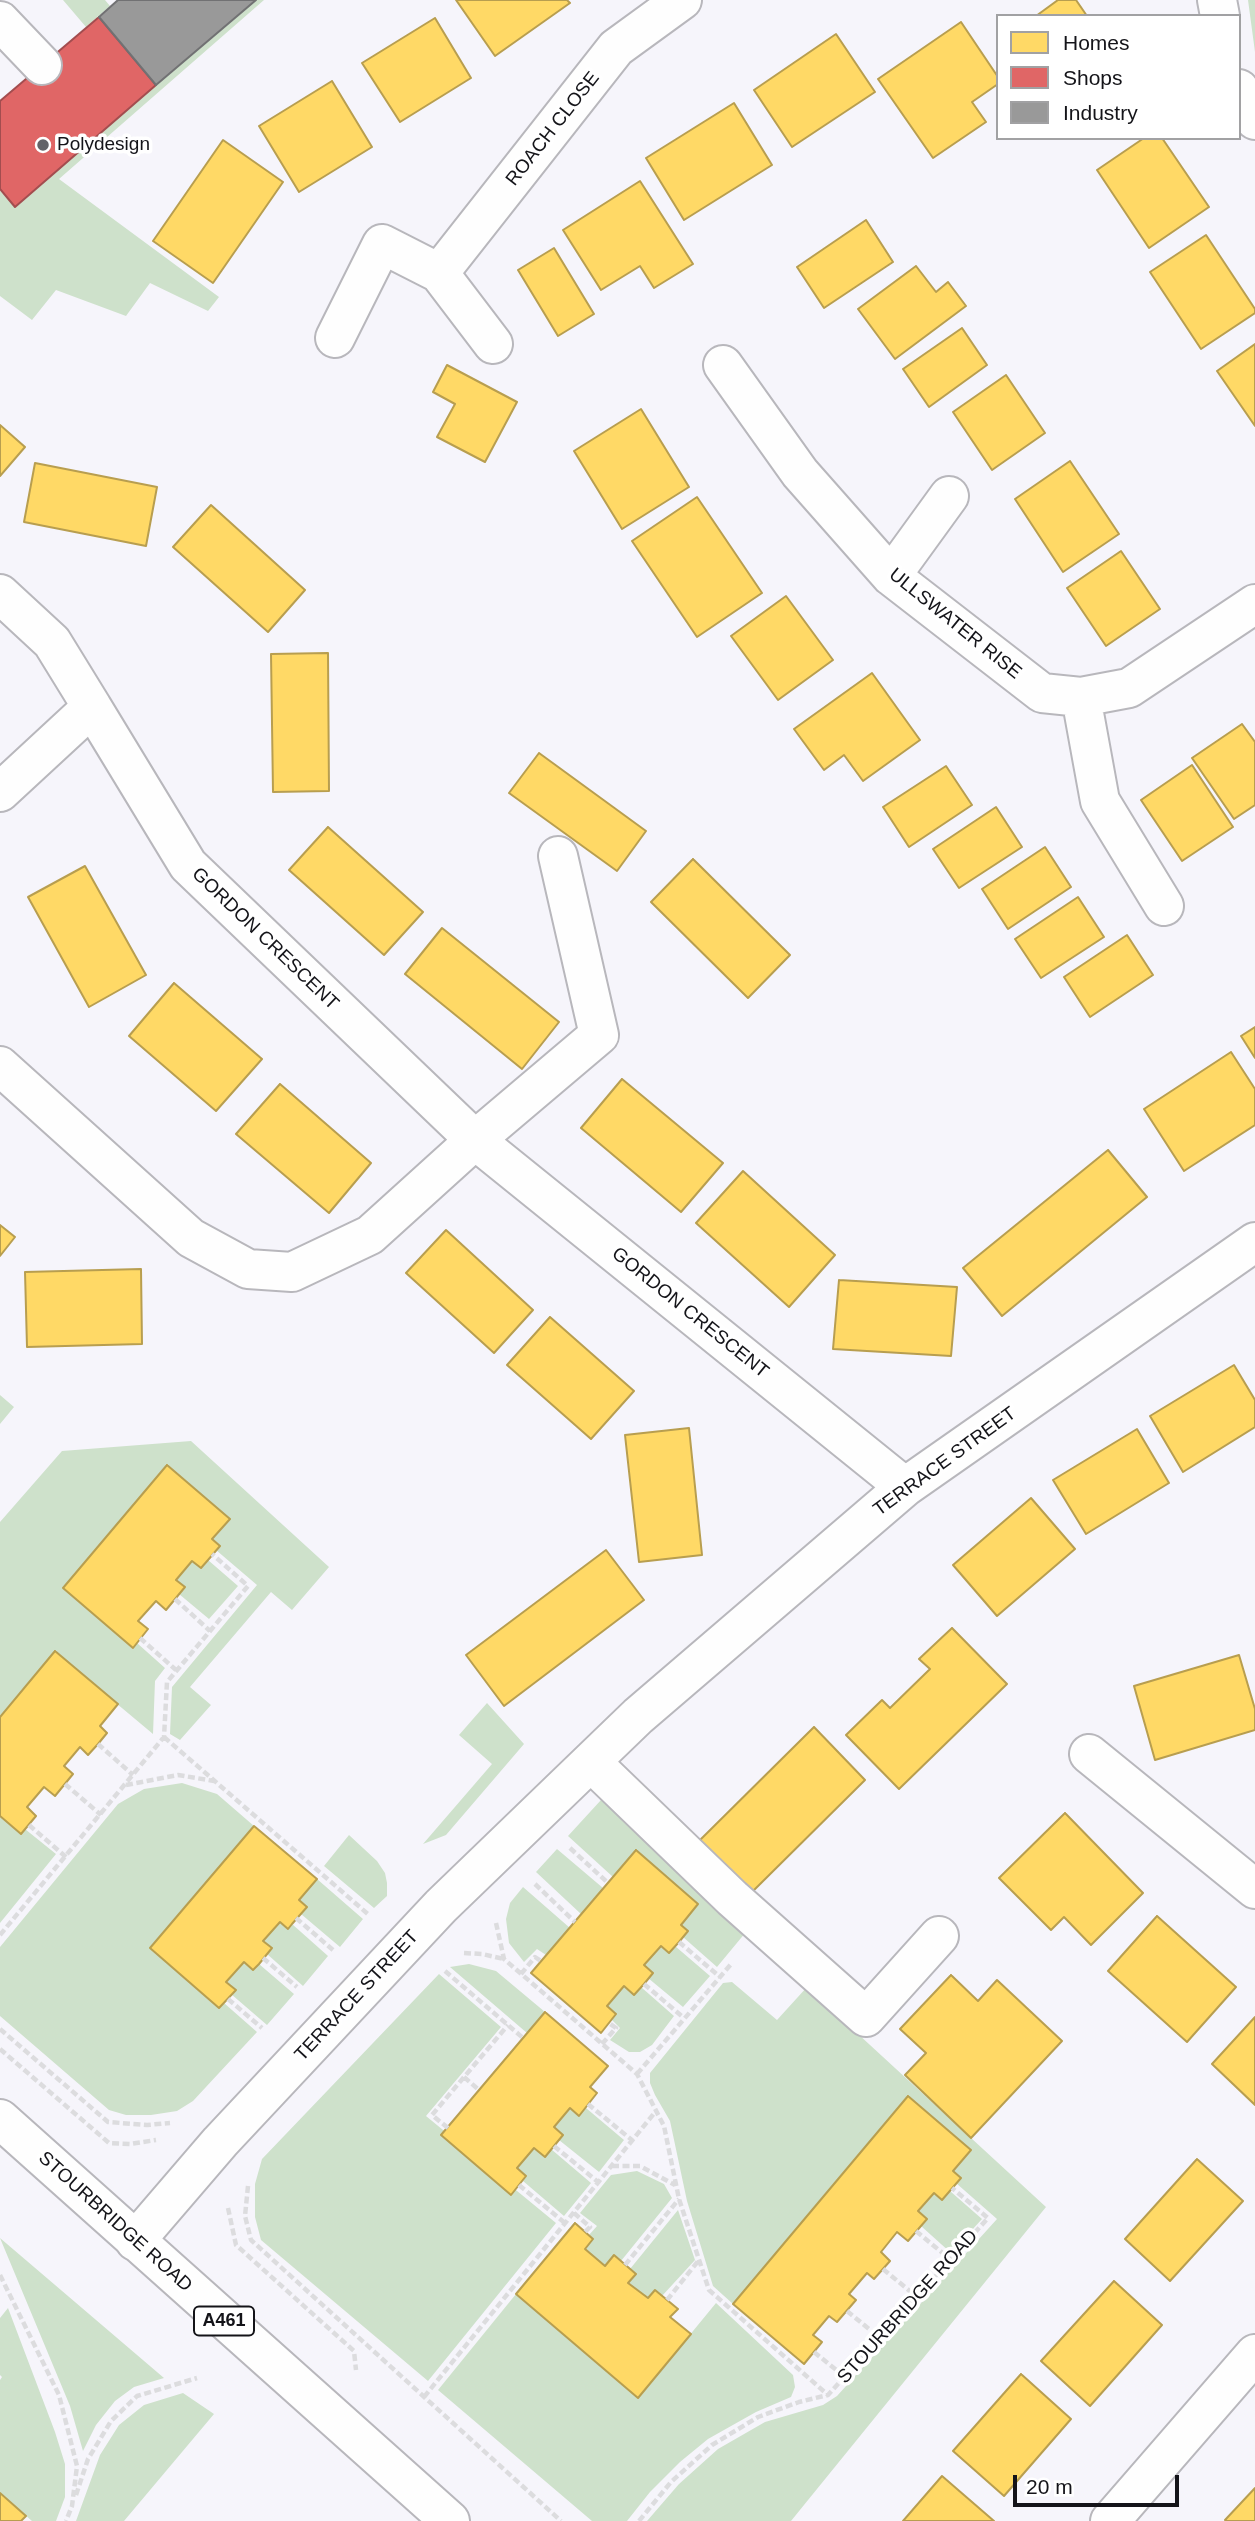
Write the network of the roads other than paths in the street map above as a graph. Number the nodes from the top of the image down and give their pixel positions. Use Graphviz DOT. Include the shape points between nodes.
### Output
graph roads {
  1 [pos="682,0"];
  2 [pos="0,21"];
  3 [pos="42,65"];
  4 [pos="1241,93"];
  5 [pos="1255,120"];
  6 [pos="439,273"];
  7 [pos="335,338"];
  8 [pos="493,344"];
  9 [pos="723,365"];
  10 [pos="949,496"];
  11 [pos="891,576"];
  12 [pos="0,594"];
  13 [pos="1255,604"];
  14 [pos="1081,697"];
  15 [pos="92,707"];
  16 [pos="0,792"];
  17 [pos="558,856"];
  18 [pos="1164,906"];
  19 [pos="0,1066"];
  20 [pos="475,1140"];
  21 [pos="1255,1242"];
  22 [pos="905,1487"];
  23 [pos="1089,1754"];
  24 [pos="591,1762"];
  25 [pos="1255,1889"];
  26 [pos="939,1936"];
  27 [pos="0,2119"];
  28 [pos="135,2241"];
  29 [pos="1255,2354"];
  30 [pos="450,2521"];
  31 [pos="1110,2521"];
  1 -- 6 [label="street, ROACH CLOSE" via="616,48"];
  2 -- 3 [label="street"];
  4 -- 5 [label="street"];
  6 -- 7 [label="street" via="382,244"];
  6 -- 8 [label="street"];
  9 -- 11 [label="street, ULLSWATER RISE" via="800,473"];
  10 -- 11 [label="street"];
  11 -- 14 [label="street, ULLSWATER RISE" via="1042,694"];
  12 -- 15 [label="street, GORDON CRESCENT" via="52,642"];
  13 -- 14 [label="street, ULLSWATER RISE" via="1129,688"];
  14 -- 18 [label="street" via="1100,801"];
  15 -- 16 [label="street"];
  15 -- 20 [label="street, GORDON CRESCENT" via="188,865"];
  17 -- 20 [label="street" via="599,1035"];
  19 -- 20 [label="street" via="191,1238 248,1269 292,1272 370,1235"];
  20 -- 22 [label="street, GORDON CRESCENT"];
  21 -- 22 [label="street, TERRACE STREET"];
  22 -- 24 [label="street, TERRACE STREET" via="638,1716"];
  23 -- 25 [label="street"];
  24 -- 26 [label="street" via="732,1898 866,2017"];
  24 -- 28 [label="street, TERRACE STREET" via="442,1906 230,2132"];
  27 -- 28 [label="street, STOURBRIDGE ROAD / A461"];
  28 -- 30 [label="street, STOURBRIDGE ROAD / A461"];
  29 -- 31 [label="street"];
}
